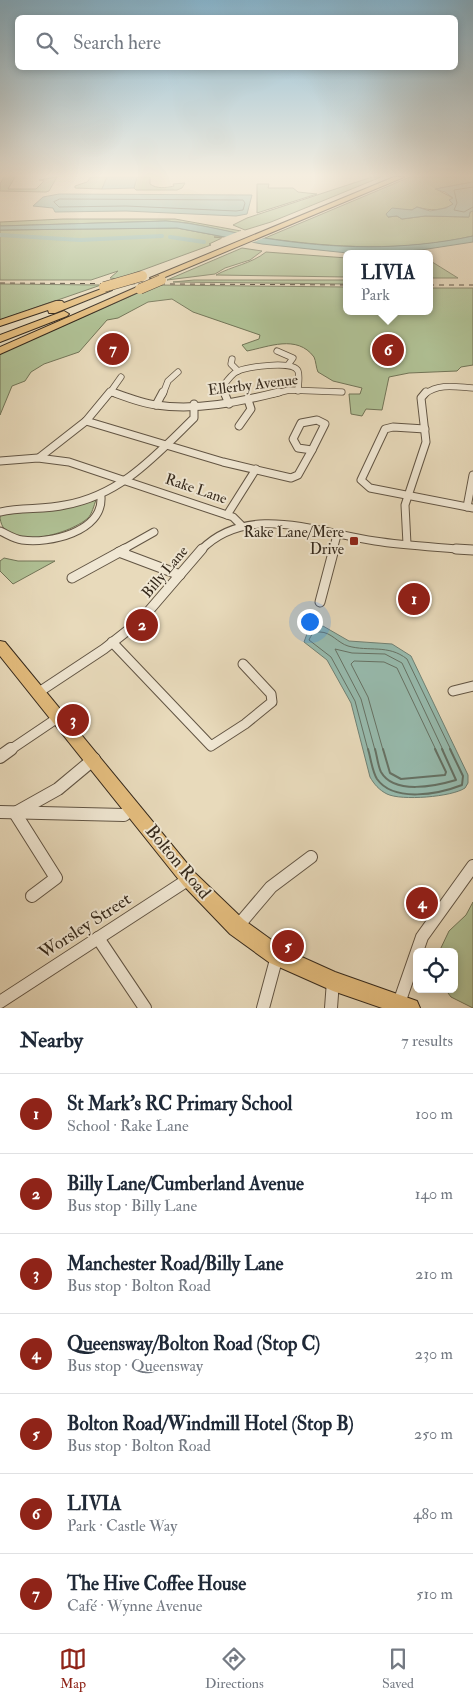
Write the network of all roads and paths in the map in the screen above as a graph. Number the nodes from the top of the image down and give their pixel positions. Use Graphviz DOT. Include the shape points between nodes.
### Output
graph roads {
  1 [pos="272,224"];
  2 [pos="288,224"];
  3 [pos="158,279"];
  4 [pos="105,288"];
  5 [pos="0,322"];
  6 [pos="0,332"];
  7 [pos="0,339"];
  8 [pos="0,351"];
  9 [pos="277,351"];
  10 [pos="232,359"];
  11 [pos="288,365"];
  12 [pos="238,371"];
  13 [pos="178,372"];
  14 [pos="121,377"];
  15 [pos="473,388"];
  16 [pos="298,391"];
  17 [pos="110,392"];
  18 [pos="342,392"];
  19 [pos="248,400"];
  20 [pos="194,404"];
  21 [pos="229,404"];
  22 [pos="156,405"];
  23 [pos="86,421"];
  24 [pos="239,426"];
  25 [pos="425,429"];
  26 [pos="164,446"];
  27 [pos="312,450"];
  28 [pos="40,457"];
  29 [pos="0,461"];
  30 [pos="256,469"];
  31 [pos="473,475"];
  32 [pos="130,481"];
  33 [pos="408,496"];
  34 [pos="101,497"];
  35 [pos="470,508"];
  36 [pos="0,512"];
  37 [pos="227,515"];
  38 [pos="241,525"];
  39 [pos="0,531"];
  40 [pos="154,532"];
  41 [pos="337,535"];
  42 [pos="408,544"];
  43 [pos="473,550"];
  44 [pos="119,552"];
  45 [pos="180,575"];
  46 [pos="72,578"];
  47 [pos="320,602"];
  48 [pos="112,642"];
  49 [pos="0,646"];
  50 [pos="243,664"];
  51 [pos="473,686"];
  52 [pos="452,691"];
  53 [pos="39,692"];
  54 [pos="59,717"];
  55 [pos="0,757"];
  56 [pos="94,759"];
  57 [pos="134,808"];
  58 [pos="0,812"];
  59 [pos="15,813"];
  60 [pos="311,857"];
  61 [pos="473,866"];
  62 [pos="189,879"];
  63 [pos="32,896"];
  64 [pos="237,927"];
  65 [pos="98,938"];
  66 [pos="277,956"];
  67 [pos="332,981"];
  68 [pos="0,1002"];
  69 [pos="404,1006"];
  70 [pos="145,1008"];
  71 [pos="264,1008"];
  72 [pos="331,1008"];
  1 -- 4 [label="highway, bridge"];
  2 -- 3 [label="highway"];
  3 -- 7 [label="highway"];
  3 -- 8 [label="highway, bridge"];
  4 -- 5 [label="highway"];
  4 -- 6 [label="highway"];
  9 -- 11 [label="street" via="293,358"];
  10 -- 12 [label="street" via="231,364"];
  11 -- 12 [label="street"];
  11 -- 16 [label="street" via="298,372"];
  12 -- 21 [label="street" via="222,388"];
  13 -- 22 [label="street" via="165,384 162,398"];
  14 -- 17 [label="street"];
  15 -- 25 [label="street" via="439,387 424,393 421,398"];
  16 -- 18 [label="street, Ellerby Avenue"];
  16 -- 19 [label="street, Ellerby Avenue"];
  17 -- 22 [label="street, Ellerby Avenue"];
  17 -- 23 [label="street"];
  19 -- 21 [label="street, Ellerby Avenue"];
  19 -- 24 [label="street" via="251,409"];
  20 -- 21 [label="street, Ellerby Avenue"];
  20 -- 22 [label="street, Ellerby Avenue"];
  20 -- 26 [label="street" via="194,418"];
  23 -- 26 [label="street"];
  23 -- 28 [label="street"];
  25 -- 33 [label="street" via="426,442"];
  25 -- 33 [label="street" via="385,429 361,480 370,488"];
  26 -- 30 [label="street"];
  26 -- 32 [label="street"];
  27 -- 27 [label="street" via="298,448 293,439 301,423 317,420 325,424"];
  27 -- 30 [label="street" via="298,475 291,478"];
  28 -- 29 [label="street, Rake Lane"];
  28 -- 32 [label="street, Rake Lane" via="68,460"];
  30 -- 37 [label="street"];
  31 -- 35 [label="street"];
  32 -- 34 [label="street"];
  32 -- 37 [label="street, Rake Lane"];
  33 -- 35 [label="street"];
  33 -- 42 [label="street" via="405,505"];
  34 -- 36 [label="street" via="68,506"];
  34 -- 39 [label="street" via="101,509 94,520 73,532 48,540 21,540"];
  37 -- 38 [label="street, Rake Lane"];
  38 -- 41 [label="street" via="270,524"];
  38 -- 45 [label="street, Billy Lane" via="210,540"];
  40 -- 44 [label="street"];
  41 -- 42 [label="street"];
  41 -- 47 [label="street"];
  42 -- 43 [label="street"];
  44 -- 45 [label="street"];
  44 -- 46 [label="street"];
  45 -- 48 [label="street, Billy Lane" via="152,609"];
  48 -- 50 [label="street" via="211,746 272,702 272,694"];
  48 -- 53 [label="street, Billy Lane"];
  49 -- 53 [label="main road, Bolton Road"];
  51 -- 52 [label="street"];
  53 -- 54 [label="main road, Bolton Road"];
  54 -- 55 [label="street"];
  54 -- 56 [label="main road, Bolton Road"];
  56 -- 57 [label="main road, Bolton Road"];
  56 -- 59 [label="street" via="74,779"];
  57 -- 59 [label="street" via="124,815"];
  57 -- 62 [label="main road, Bolton Road"];
  58 -- 59 [label="street"];
  59 -- 63 [label="street" via="56,878"];
  60 -- 64 [label="street" via="271,887"];
  61 -- 69 [label="street" via="422,937"];
  62 -- 64 [label="main road, Bolton Road"];
  62 -- 65 [label="street, Worsley Street"];
  64 -- 66 [label="main road, Bolton Road"];
  65 -- 68 [label="street, Worsley Street"];
  65 -- 70 [label="street"];
  66 -- 67 [label="main road, Bolton Road"];
  66 -- 71 [label="street"];
  67 -- 69 [label="main road, Bolton Road"];
  67 -- 72 [label="street"];
}
